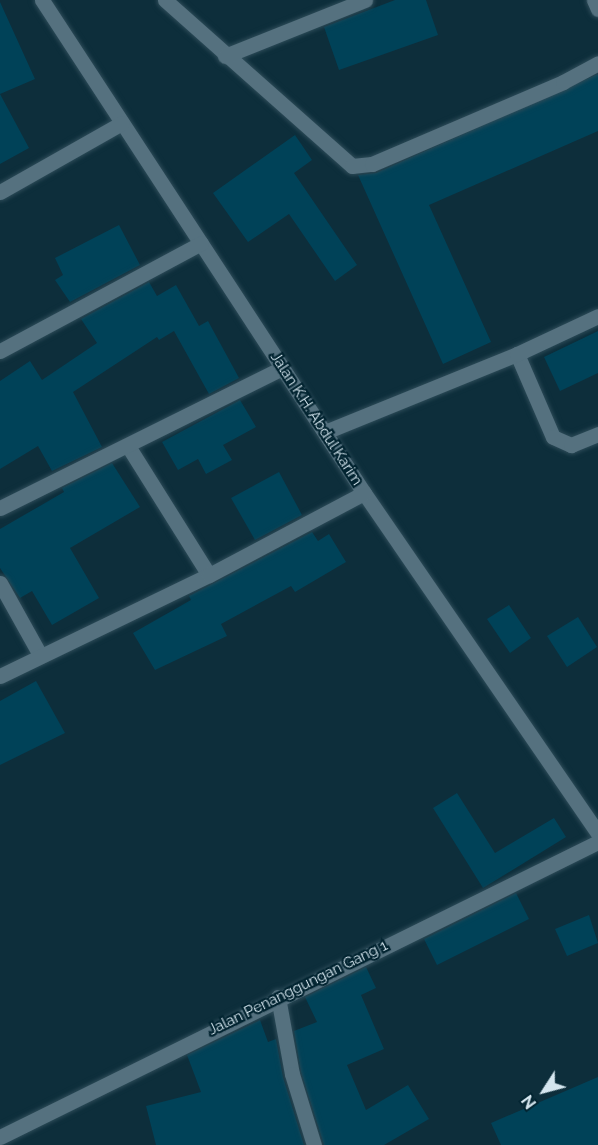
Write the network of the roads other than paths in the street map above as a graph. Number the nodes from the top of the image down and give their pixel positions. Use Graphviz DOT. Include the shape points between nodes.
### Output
graph roads {
  1 [pos="42,0"];
  2 [pos="165,0"];
  3 [pos="365,0"];
  4 [pos="594,0"];
  5 [pos="598,9"];
  6 [pos="225,56"];
  7 [pos="598,63"];
  8 [pos="122,123"];
  9 [pos="0,192"];
  10 [pos="201,243"];
  11 [pos="598,316"];
  12 [pos="0,351"];
  13 [pos="517,354"];
  14 [pos="282,368"];
  15 [pos="325,432"];
  16 [pos="598,434"];
  17 [pos="128,446"];
  18 [pos="364,493"];
  19 [pos="0,508"];
  20 [pos="209,575"];
  21 [pos="0,583"];
  22 [pos="40,655"];
  23 [pos="0,676"];
  24 [pos="598,834"];
  25 [pos="598,842"];
  26 [pos="278,997"];
  27 [pos="0,1137"];
  28 [pos="314,1145"];
  1 -- 8 [label="street, Jalan K.H. Abdul Karim"];
  2 -- 6 [label="street"];
  3 -- 6 [label="street"];
  4 -- 5 [label="street"];
  6 -- 7 [label="street" via="352,166 372,164 563,82"];
  8 -- 9 [label="street"];
  8 -- 10 [label="street, Jalan K.H. Abdul Karim"];
  10 -- 12 [label="street"];
  10 -- 14 [label="street, Jalan K.H. Abdul Karim"];
  11 -- 13 [label="street"];
  13 -- 15 [label="street"];
  13 -- 16 [label="street" via="553,437 571,445"];
  14 -- 15 [label="street, Jalan K.H. Abdul Karim"];
  14 -- 17 [label="street"];
  15 -- 18 [label="street, Jalan K.H. Abdul Karim"];
  17 -- 19 [label="street"];
  17 -- 20 [label="street"];
  18 -- 20 [label="street"];
  18 -- 24 [label="street, Jalan K.H. Abdul Karim"];
  20 -- 22 [label="street"];
  21 -- 22 [label="street"];
  22 -- 23 [label="street"];
  25 -- 26 [label="street, Jalan Penanggungan Gang 1"];
  26 -- 27 [label="street, Jalan Penanggungan Gang 1"];
  26 -- 28 [label="street" via="292,1074"];
}
